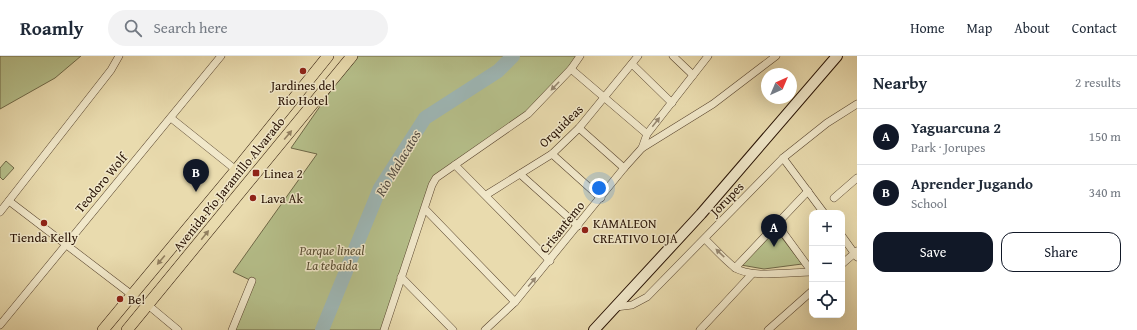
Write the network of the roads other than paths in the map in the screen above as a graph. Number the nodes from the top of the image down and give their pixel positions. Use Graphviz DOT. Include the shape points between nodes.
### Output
graph roads {
  1 [pos="119,56"];
  2 [pos="221,56"];
  3 [pos="328,56"];
  4 [pos="352,56"];
  5 [pos="580,56"];
  6 [pos="638,56"];
  7 [pos="674,56"];
  8 [pos="708,56"];
  9 [pos="776,56"];
  10 [pos="837,56"];
  11 [pos="632,64"];
  12 [pos="571,69"];
  13 [pos="693,75"];
  14 [pos="604,98"];
  15 [pos="672,103"];
  16 [pos="857,104"];
  17 [pos="171,118"];
  18 [pos="579,128"];
  19 [pos="647,134"];
  20 [pos="642,148"];
  21 [pos="552,154"];
  22 [pos="783,158"];
  23 [pos="455,164"];
  24 [pos="624,168"];
  25 [pos="236,170"];
  26 [pos="520,174"];
  27 [pos="857,178"];
  28 [pos="808,191"];
  29 [pos="486,195"];
  30 [pos="601,198"];
  31 [pos="834,198"];
  32 [pos="8,201"];
  33 [pos="425,209"];
  34 [pos="822,210"];
  35 [pos="0,212"];
  36 [pos="777,224"];
  37 [pos="578,226"];
  38 [pos="705,239"];
  39 [pos="845,240"];
  40 [pos="65,244"];
  41 [pos="856,254"];
  42 [pos="550,261"];
  43 [pos="845,262"];
  44 [pos="735,268"];
  45 [pos="809,268"];
  46 [pos="809,272"];
  47 [pos="752,274"];
  48 [pos="401,276"];
  49 [pos="252,281"];
  50 [pos="809,294"];
  51 [pos="132,295"];
  52 [pos="516,302"];
  53 [pos="148,305"];
  54 [pos="616,307"];
  55 [pos="0,325"];
  56 [pos="103,330"];
  57 [pos="127,330"];
  58 [pos="178,330"];
  59 [pos="232,330"];
  60 [pos="384,330"];
  61 [pos="453,330"];
  62 [pos="485,330"];
  63 [pos="594,330"];
  64 [pos="700,330"];
  65 [pos="768,330"];
  1 -- 32 [label="street" via="111,70"];
  2 -- 17 [label="street, Teodoro Wolf"];
  3 -- 25 [label="main road, Avenida Pío Jaramillo Alvarado"];
  53 -- 4 [label="main road, Avenida Pío Jaramillo Alvarado, one-way"];
  5 -- 12 [label="street"];
  6 -- 11 [label="street, Orquideas"];
  7 -- 13 [label="street"];
  8 -- 13 [label="street, Crisantemo"];
  9 -- 20 [label="street" via="713,104"];
  10 -- 54 [label="main road" via="702,214"];
  11 -- 14 [label="street, Orquideas"];
  11 -- 15 [label="street"];
  12 -- 14 [label="street"];
  12 -- 23 [label="street, one-way" via="528,114"];
  13 -- 15 [label="street, Crisantemo"];
  14 -- 18 [label="street, Orquideas"];
  14 -- 19 [label="street"];
  19 -- 15 [label="street, Crisantemo, one-way"];
  16 -- 22 [label="street, Jorupes"];
  17 -- 25 [label="street"];
  17 -- 40 [label="street, Teodoro Wolf"];
  18 -- 21 [label="street, Orquideas"];
  18 -- 24 [label="street"];
  19 -- 20 [label="street, Crisantemo"];
  20 -- 24 [label="street, Crisantemo"];
  21 -- 26 [label="street, Orquideas"];
  21 -- 30 [label="street"];
  22 -- 28 [label="street"];
  22 -- 38 [label="street, Jorupes"];
  23 -- 29 [label="street"];
  23 -- 33 [label="street" via="436,178"];
  24 -- 30 [label="street, Crisantemo"];
  25 -- 51 [label="main road, Avenida Pío Jaramillo Alvarado, one-way"];
  26 -- 29 [label="street, Orquideas"];
  26 -- 37 [label="street"];
  27 -- 31 [label="street"];
  28 -- 34 [label="street"];
  28 -- 36 [label="street"];
  29 -- 42 [label="street"];
  30 -- 37 [label="street, Crisantemo"];
  32 -- 35 [label="street"];
  32 -- 40 [label="street"];
  33 -- 48 [label="street"];
  33 -- 52 [label="street"];
  36 -- 44 [label="street"];
  36 -- 45 [label="street"];
  37 -- 42 [label="street, Crisantemo"];
  44 -- 38 [label="street, one-way"];
  38 -- 54 [label="street, Jorupes" via="647,297 632,305"];
  39 -- 41 [label="street"];
  40 -- 51 [label="street"];
  40 -- 55 [label="street, Teodoro Wolf"];
  41 -- 43 [label="street"];
  52 -- 42 [label="street, Crisantemo, one-way"];
  44 -- 47 [label="street"];
  46 -- 47 [label="street"];
  47 -- 64 [label="street"];
  48 -- 60 [label="street"];
  48 -- 61 [label="street"];
  49 -- 59 [label="street"];
  50 -- 65 [label="street"];
  51 -- 56 [label="main road, Avenida Pío Jaramillo Alvarado"];
  52 -- 62 [label="street, Crisantemo"];
  53 -- 57 [label="main road, Avenida Pío Jaramillo Alvarado"];
  53 -- 58 [label="street"];
  54 -- 63 [label="main road"];
}
